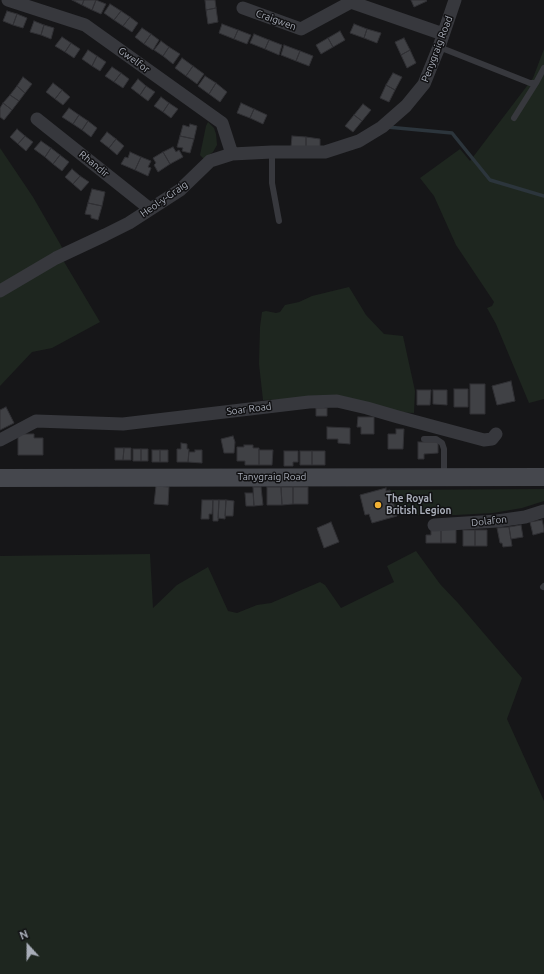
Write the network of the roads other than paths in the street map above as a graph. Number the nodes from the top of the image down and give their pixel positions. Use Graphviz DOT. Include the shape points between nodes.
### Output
graph roads {
  1 [pos="8,0"];
  2 [pos="455,0"];
  3 [pos="351,1"];
  4 [pos="243,8"];
  5 [pos="443,34"];
  6 [pos="439,47"];
  7 [pos="544,68"];
  8 [pos="536,83"];
  9 [pos="37,118"];
  10 [pos="514,118"];
  11 [pos="359,141"];
  12 [pos="272,152"];
  13 [pos="232,154"];
  14 [pos="150,209"];
  15 [pos="279,222"];
  16 [pos="0,291"];
  17 [pos="496,434"];
  18 [pos="424,439"];
  19 [pos="0,440"];
  20 [pos="444,477"];
  21 [pos="544,477"];
  22 [pos="0,478"];
  23 [pos="544,511"];
  24 [pos="434,525"];
  1 -- 13 [label="street, Gwelfor" via="85,25 222,123"];
  2 -- 5 [label="street, Penygraig Road"];
  3 -- 4 [label="street, Craigwen" via="301,29"];
  3 -- 5 [label="street, Craigwen"];
  5 -- 6 [label="street, Penygraig Road"];
  6 -- 8 [label="lane" via="530,83"];
  6 -- 11 [label="street, Penygraig Road" via="424,84 406,106 382,127"];
  7 -- 8 [label="lane"];
  8 -- 10 [label="lane"];
  9 -- 14 [label="street, Rhandir"];
  11 -- 12 [label="street, Heol-y-Graig" via="325,152"];
  12 -- 13 [label="street, Heol-y-Graig"];
  12 -- 15 [label="lane" via="272,183"];
  13 -- 14 [label="street, Heol-y-Graig" via="210,162 180,190"];
  14 -- 16 [label="street, Heol-y-Graig" via="111,232 56,258"];
  17 -- 19 [label="street, Soar Road" via="492,439 484,440 336,401 122,424 36,421"];
  18 -- 20 [label="lane" via="436,439 442,443"];
  20 -- 21 [label="main road, Tanygraig Road"];
  20 -- 22 [label="main road, Tanygraig Road"];
  23 -- 24 [label="street, Dolafon" via="525,517"];
}
